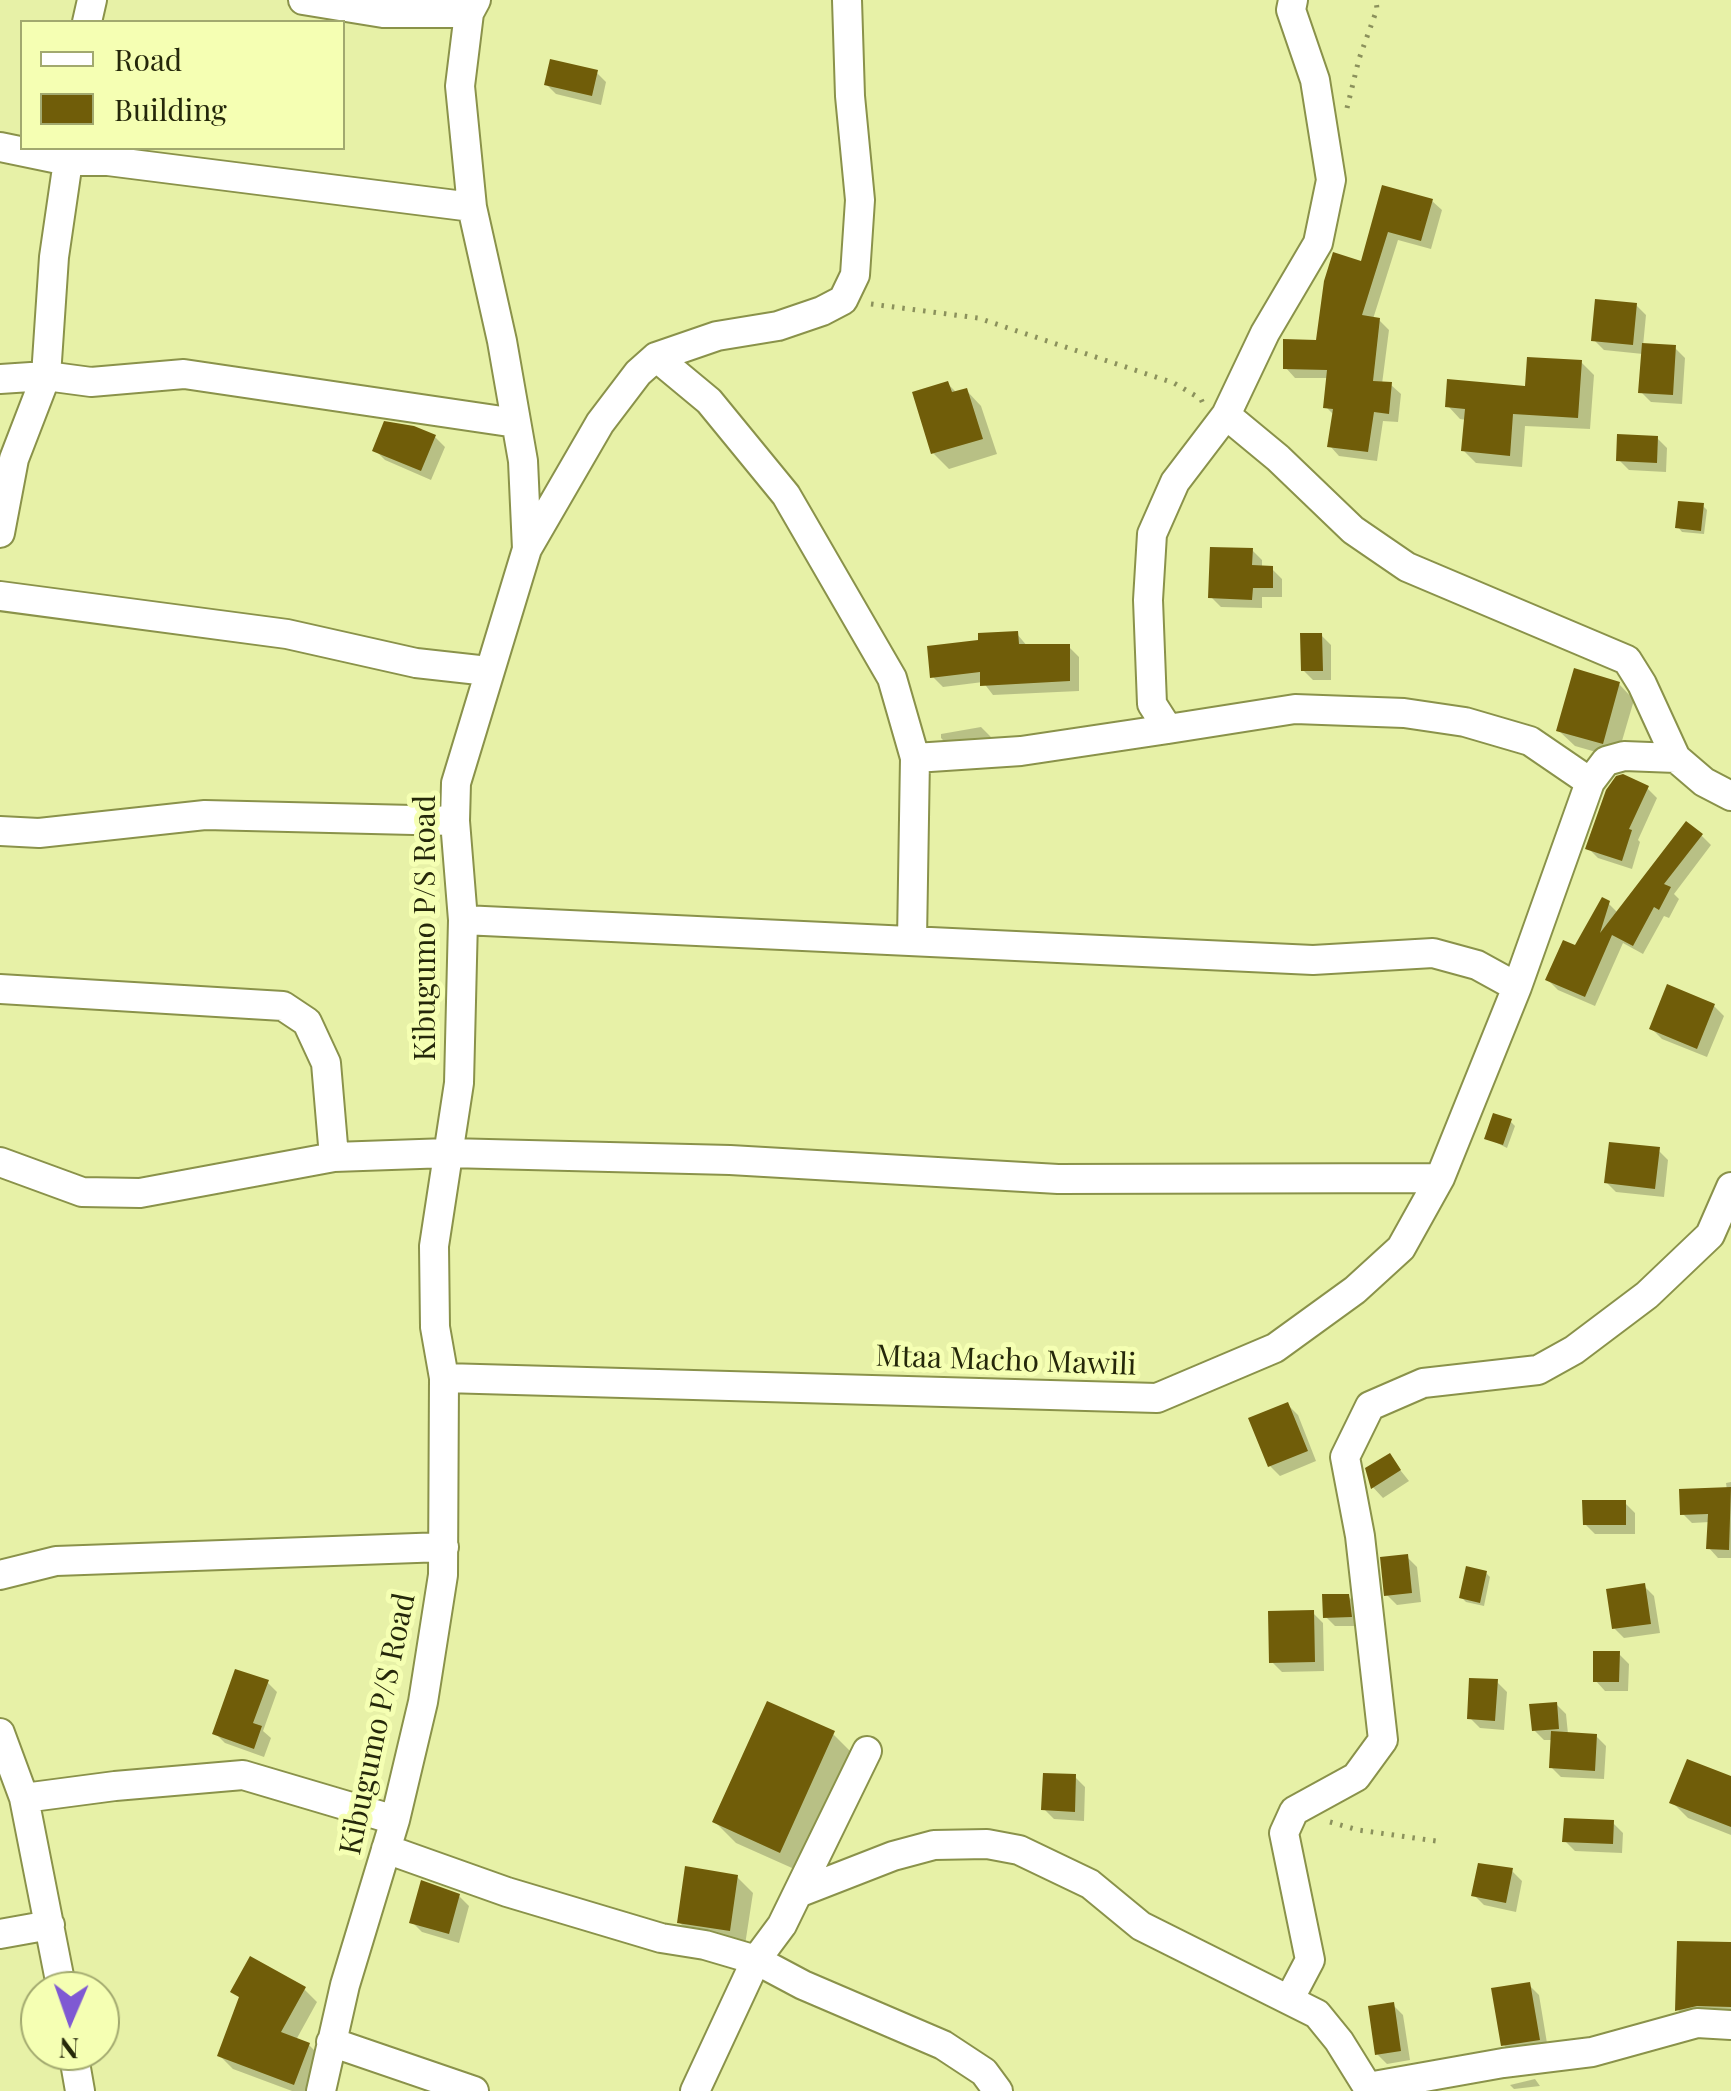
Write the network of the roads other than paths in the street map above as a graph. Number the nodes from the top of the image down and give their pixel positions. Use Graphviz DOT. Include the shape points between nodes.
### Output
graph roads {
  1 [pos="303,0"];
  2 [pos="847,0"];
  3 [pos="1293,0"];
  4 [pos="473,6"];
  5 [pos="30,150"];
  6 [pos="69,154"];
  7 [pos="472,207"];
  8 [pos="656,357"];
  9 [pos="46,376"];
  10 [pos="0,379"];
  11 [pos="1220,421"];
  12 [pos="516,423"];
  13 [pos="0,534"];
  14 [pos="527,549"];
  15 [pos="0,596"];
  16 [pos="488,670"];
  17 [pos="1168,729"];
  18 [pos="915,758"];
  19 [pos="1676,758"];
  20 [pos="1590,782"];
  21 [pos="1731,796"];
  22 [pos="455,820"];
  23 [pos="0,831"];
  24 [pos="463,920"];
  25 [pos="912,940"];
  26 [pos="1517,987"];
  27 [pos="0,988"];
  28 [pos="448,1153"];
  29 [pos="334,1157"];
  30 [pos="0,1162"];
  31 [pos="1440,1178"];
  32 [pos="1731,1188"];
  33 [pos="1720,1232"];
  34 [pos="444,1378"];
  35 [pos="444,1547"];
  36 [pos="0,1575"];
  37 [pos="0,1733"];
  38 [pos="867,1751"];
  39 [pos="24,1798"];
  40 [pos="394,1820"];
  41 [pos="386,1849"];
  42 [pos="798,1893"];
  43 [pos="50,1925"];
  44 [pos="0,1934"];
  45 [pos="756,1960"];
  46 [pos="58,1971"];
  47 [pos="1290,1998"];
  48 [pos="1731,2025"];
  49 [pos="332,2042"];
  50 [pos="1369,2089"];
  51 [pos="321,2091"];
  52 [pos="474,2091"];
  53 [pos="695,2091"];
  54 [pos="998,2091"];
  1 -- 4 [label="street" via="382,13"];
  2 -- 8 [label="street, Kibugumo P/S Road" via="860,200 855,275 843,300 778,326 718,336"];
  3 -- 11 [label="street" via="1316,80 1331,180 1318,243"];
  4 -- 7 [label="street" via="460,86"];
  5 -- 6 [label="street"];
  6 -- 7 [label="street"];
  6 -- 9 [label="street"];
  7 -- 12 [label="street"];
  8 -- 14 [label="street, Kibugumo P/S Road" via="600,423"];
  8 -- 18 [label="street" via="709,401 786,495 892,678"];
  9 -- 10 [label="street"];
  9 -- 12 [label="street" via="91,382 184,374"];
  9 -- 13 [label="street" via="14,459"];
  11 -- 17 [label="street" via="1175,482 1152,534 1152,704"];
  11 -- 19 [label="street" via="1407,567 1627,660"];
  12 -- 14 [label="street"];
  14 -- 16 [label="street, Kibugumo P/S Road"];
  15 -- 16 [label="street" via="286,634 416,664"];
  16 -- 22 [label="street, Kibugumo P/S Road" via="456,783"];
  17 -- 18 [label="street" via="1021,751"];
  17 -- 20 [label="street" via="1295,709 1404,713 1530,740"];
  18 -- 25 [label="street"];
  19 -- 20 [label="street" via="1606,761"];
  19 -- 21 [label="street"];
  20 -- 26 [label="street, Mtaa Macho Mawili"];
  22 -- 23 [label="street" via="205,815"];
  22 -- 24 [label="street, Kibugumo P/S Road"];
  24 -- 25 [label="street"];
  24 -- 28 [label="street, Kibugumo P/S Road" via="459,1083"];
  25 -- 26 [label="street" via="1313,960 1433,953 1477,964"];
  26 -- 31 [label="street, Mtaa Macho Mawili"];
  27 -- 29 [label="street" via="283,1006 307,1022 326,1063"];
  28 -- 29 [label="street"];
  28 -- 31 [label="street" via="730,1160 1058,1179"];
  28 -- 34 [label="street, Kibugumo P/S Road" via="434,1246 435,1327"];
  29 -- 30 [label="street" via="140,1193 82,1192"];
  31 -- 34 [label="street, Mtaa Macho Mawili" via="1401,1248 1356,1290 1274,1348 1156,1398"];
  32 -- 33 [label="street"];
  33 -- 47 [label="street" via="1647,1295 1538,1370 1423,1384 1370,1406 1345,1457 1383,1740 1356,1778 1294,1811 1284,1833 1310,1960"];
  34 -- 35 [label="street, Kibugumo P/S Road"];
  35 -- 36 [label="street" via="56,1561"];
  35 -- 40 [label="street, Kibugumo P/S Road" via="426,1683"];
  37 -- 39 [label="street"];
  38 -- 42 [label="street"];
  39 -- 40 [label="street" via="244,1776"];
  39 -- 43 [label="street"];
  40 -- 41 [label="street, Kibugumo P/S Road"];
  41 -- 45 [label="street" via="661,1938"];
  41 -- 49 [label="street, Kibugumo P/S Road"];
  42 -- 45 [label="street"];
  42 -- 47 [label="street" via="934,1845 1019,1850 1090,1884 1141,1926"];
  43 -- 44 [label="street"];
  43 -- 46 [label="street"];
  45 -- 53 [label="street"];
  45 -- 54 [label="street" via="943,2045 984,2072"];
  47 -- 50 [label="street" via="1317,2014"];
  48 -- 50 [label="street" via="1698,2023 1592,2052"];
  49 -- 51 [label="street, Kibugumo P/S Road"];
  49 -- 52 [label="street"];
}
